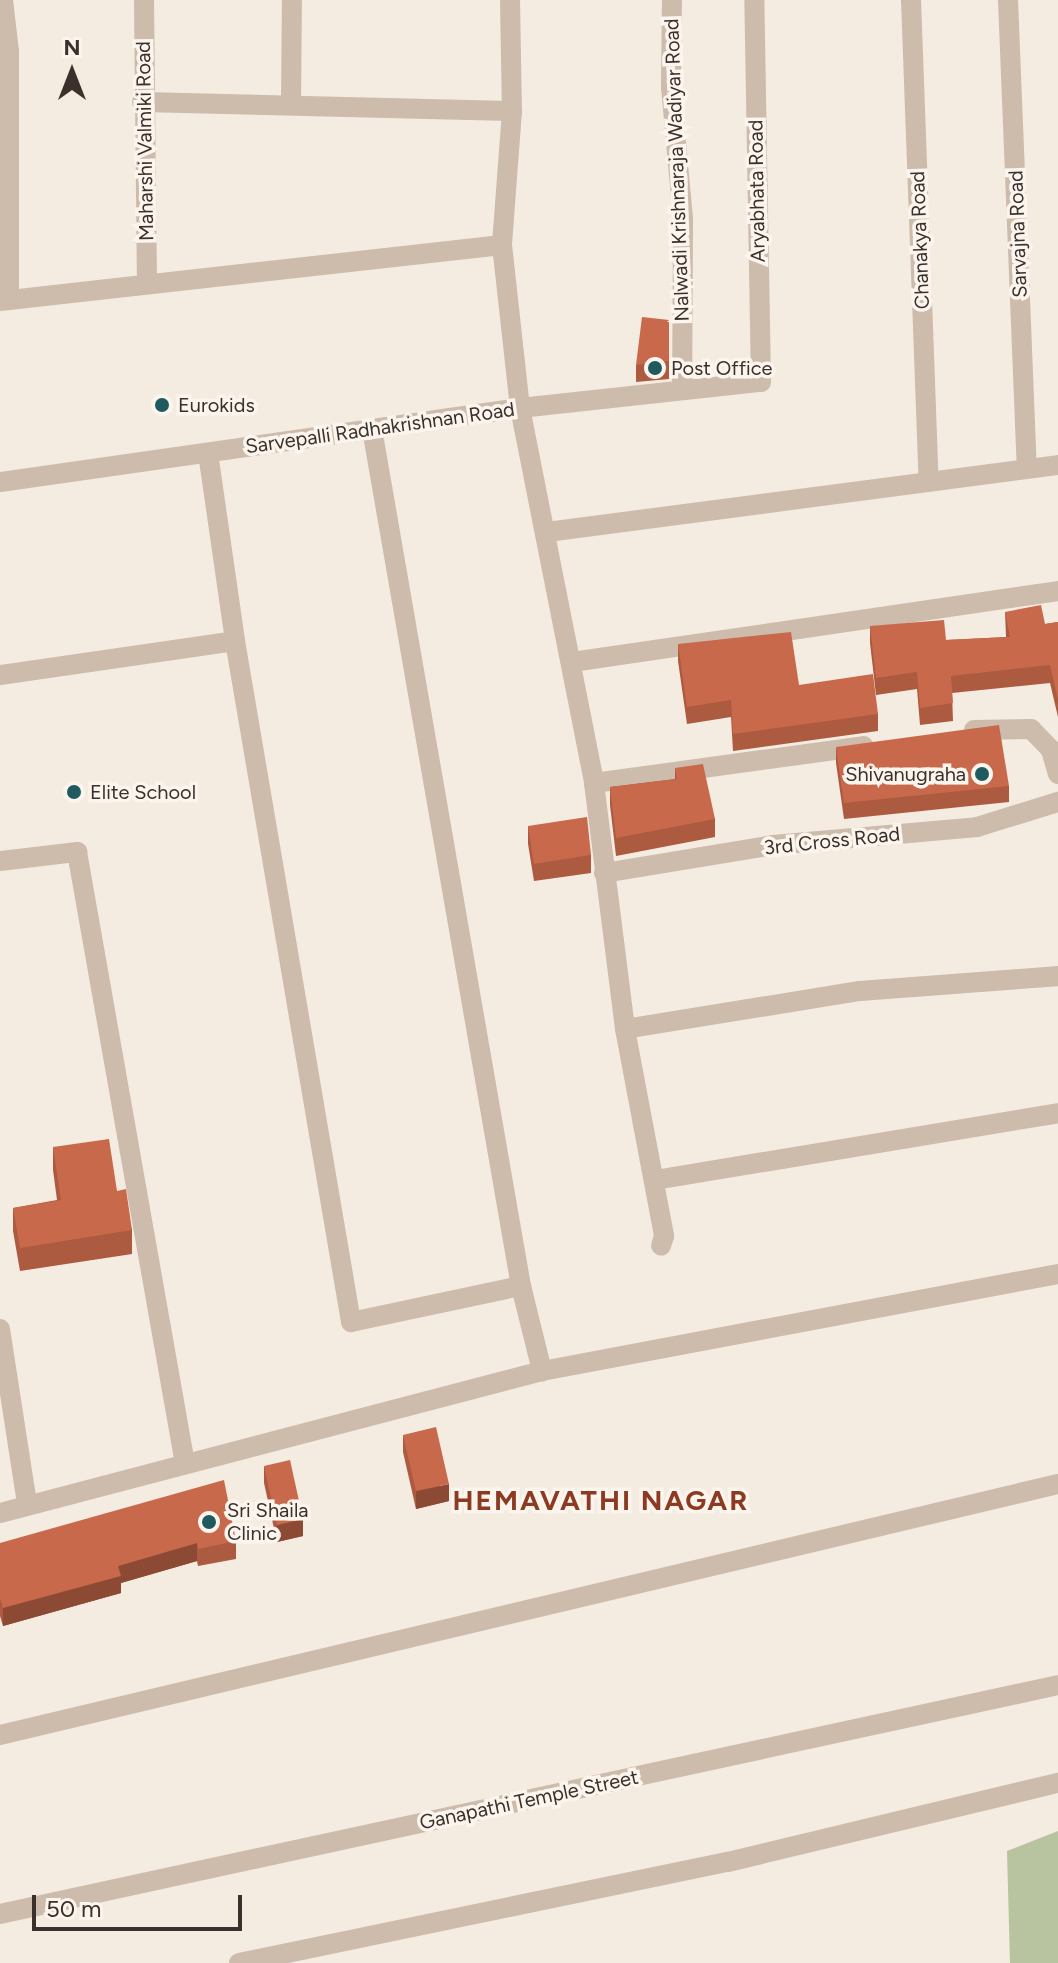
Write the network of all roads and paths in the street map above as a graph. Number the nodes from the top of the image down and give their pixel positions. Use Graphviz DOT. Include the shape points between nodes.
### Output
graph roads {
  1 [pos="3,0"];
  2 [pos="144,0"];
  3 [pos="292,0"];
  4 [pos="510,0"];
  5 [pos="672,0"];
  6 [pos="754,0"];
  7 [pos="911,0"];
  8 [pos="1008,0"];
  9 [pos="142,102"];
  10 [pos="291,105"];
  11 [pos="512,111"];
  12 [pos="502,245"];
  13 [pos="147,283"];
  14 [pos="5,300"];
  15 [pos="761,382"];
  16 [pos="682,389"];
  17 [pos="520,408"];
  18 [pos="372,429"];
  19 [pos="208,453"];
  20 [pos="1058,465"];
  21 [pos="1027,467"];
  22 [pos="929,480"];
  23 [pos="0,482"];
  24 [pos="547,532"];
  25 [pos="1058,591"];
  26 [pos="235,641"];
  27 [pos="572,662"];
  28 [pos="0,675"];
  29 [pos="954,733"];
  30 [pos="892,742"];
  31 [pos="1058,774"];
  32 [pos="594,783"];
  33 [pos="1058,802"];
  34 [pos="0,861"];
  35 [pos="604,873"];
  36 [pos="1058,976"];
  37 [pos="625,1029"];
  38 [pos="1058,1113"];
  39 [pos="655,1180"];
  40 [pos="661,1246"];
  41 [pos="1058,1274"];
  42 [pos="521,1286"];
  43 [pos="0,1329"];
  44 [pos="542,1371"];
  45 [pos="185,1464"];
  46 [pos="1058,1484"];
  47 [pos="27,1503"];
  48 [pos="0,1513"];
  49 [pos="1058,1685"];
  50 [pos="0,1735"];
  51 [pos="1058,1783"];
  52 [pos="0,1914"];
  53 [pos="239,1963"];
  1 -- 14 [label="street" via="9,52"];
  2 -- 9 [label="street, Maharshi Valmiki Road"];
  3 -- 10 [label="street"];
  4 -- 11 [label="street"];
  5 -- 16 [label="street, Nalwadi Krishnaraja Wadiyar Road" via="671,87 683,219"];
  6 -- 15 [label="street, Aryabhata Road"];
  7 -- 22 [label="street, Chanakya Road"];
  8 -- 21 [label="street, Sarvajna Road"];
  9 -- 10 [label="street"];
  9 -- 13 [label="street, Maharshi Valmiki Road"];
  10 -- 11 [label="street"];
  11 -- 12 [label="street"];
  12 -- 13 [label="street"];
  12 -- 17 [label="street"];
  13 -- 14 [label="street"];
  15 -- 16 [label="street, Sarvepalli Radhakrishnan Road"];
  16 -- 17 [label="street, Sarvepalli Radhakrishnan Road"];
  17 -- 18 [label="street, Sarvepalli Radhakrishnan Road"];
  17 -- 24 [label="street"];
  18 -- 19 [label="street, Sarvepalli Radhakrishnan Road"];
  18 -- 42 [label="street"];
  19 -- 23 [label="street, Sarvepalli Radhakrishnan Road"];
  19 -- 26 [label="street"];
  20 -- 21 [label="street"];
  21 -- 22 [label="street"];
  22 -- 24 [label="street"];
  24 -- 27 [label="street"];
  25 -- 27 [label="street"];
  26 -- 28 [label="street"];
  26 -- 42 [label="street" via="351,1322"];
  27 -- 32 [label="street"];
  29 -- 31 [label="street" via="1031,729 1051,750"];
  30 -- 32 [label="street"];
  32 -- 35 [label="street"];
  33 -- 35 [label="street, 3rd Cross Road" via="977,827 773,845"];
  34 -- 45 [label="street" via="77,852"];
  35 -- 37 [label="street"];
  36 -- 37 [label="street" via="860,991"];
  37 -- 39 [label="street"];
  38 -- 39 [label="street"];
  39 -- 40 [label="street"];
  41 -- 44 [label="street"];
  42 -- 44 [label="street"];
  43 -- 47 [label="street"];
  44 -- 45 [label="street"];
  45 -- 47 [label="street"];
  46 -- 50 [label="street"];
  47 -- 48 [label="street"];
  49 -- 52 [label="street, Ganapathi Temple Street"];
  51 -- 53 [label="street" via="728,1862"];
}
